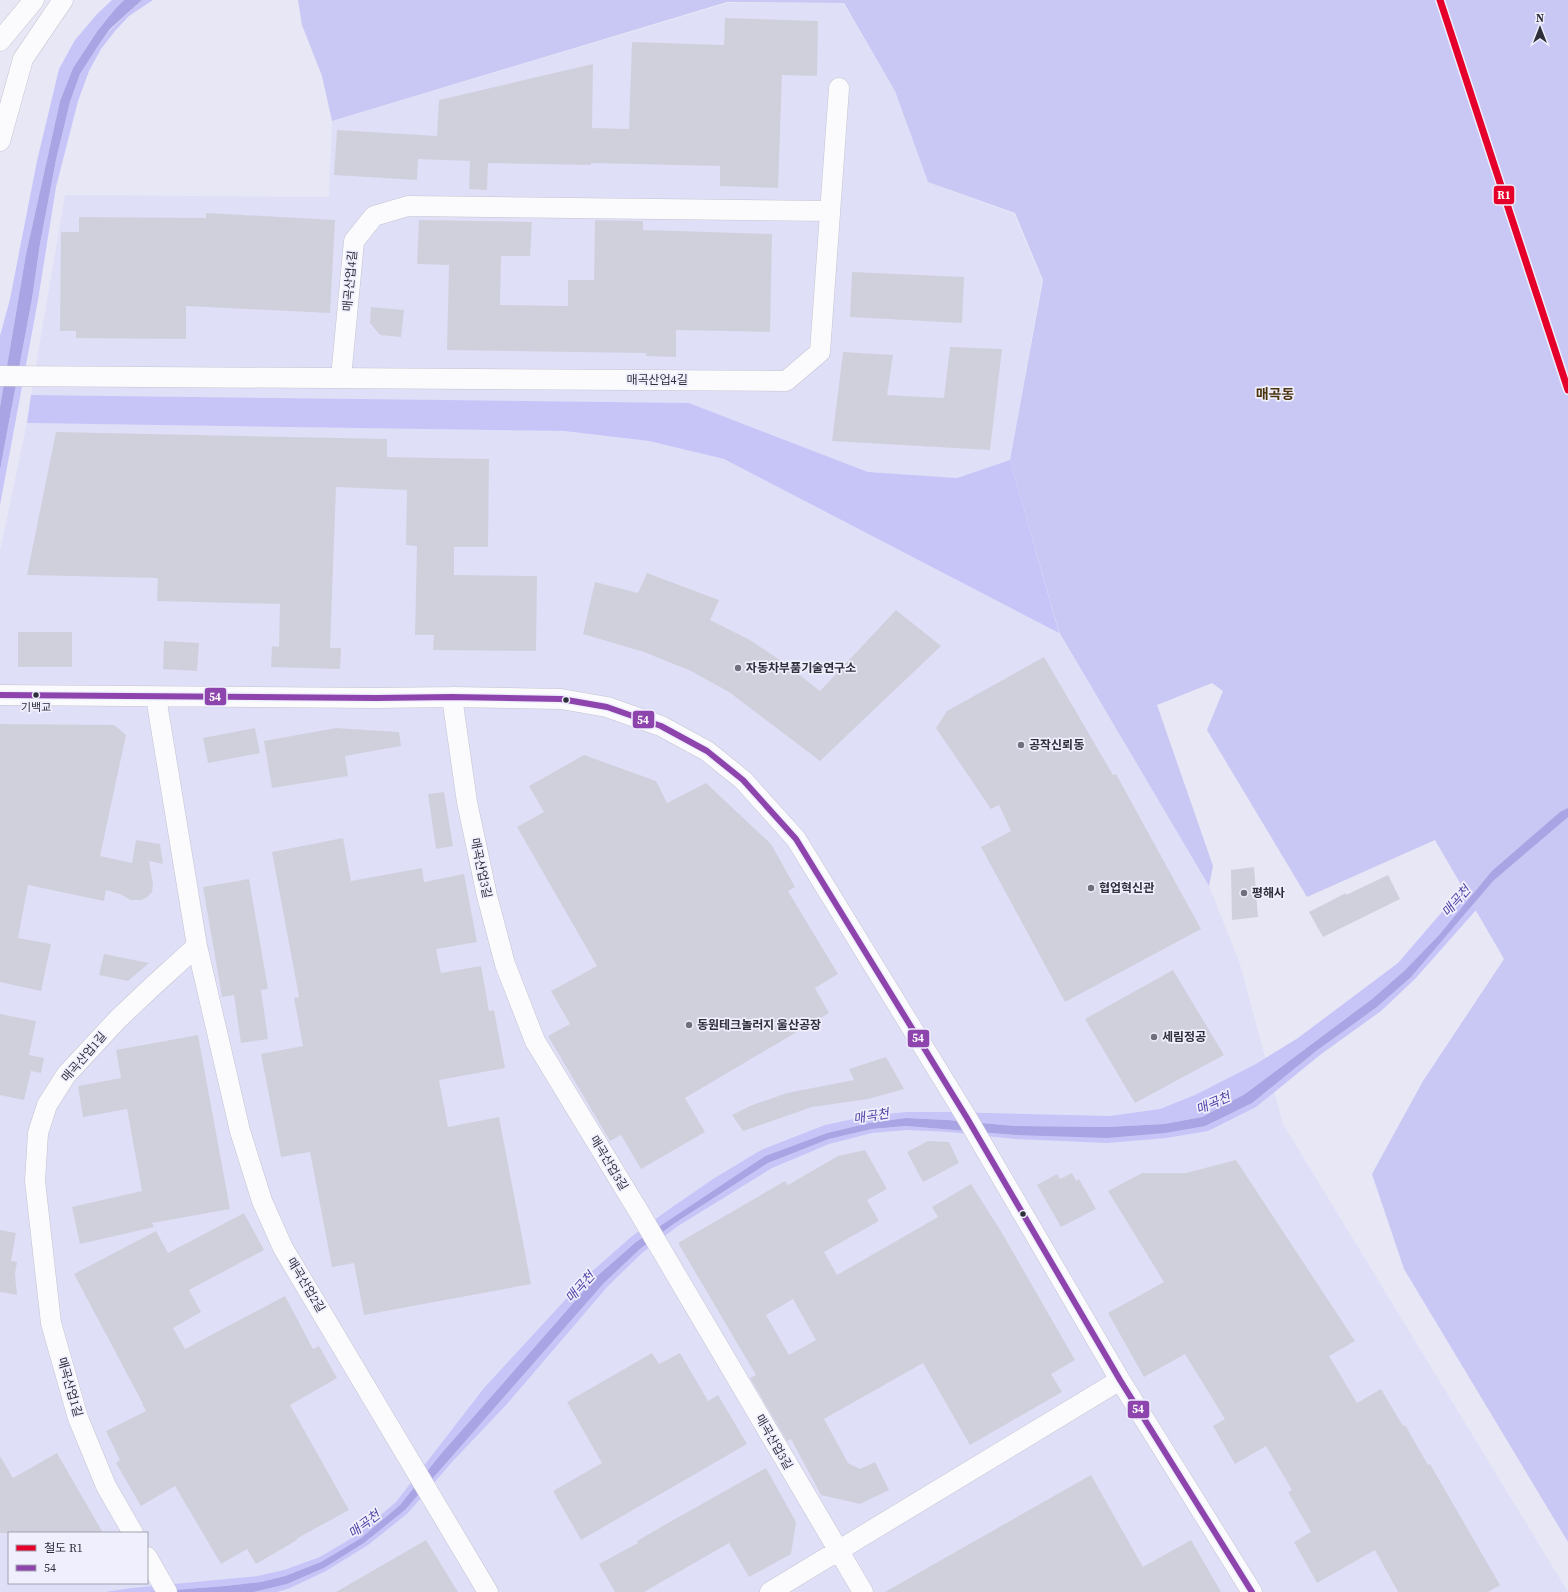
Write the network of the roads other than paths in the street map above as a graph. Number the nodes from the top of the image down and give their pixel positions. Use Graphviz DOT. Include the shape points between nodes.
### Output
graph roads {
  1 [pos="34,0"];
  2 [pos="63,0"];
  3 [pos="0,41"];
  4 [pos="839,88"];
  5 [pos="0,141"];
  6 [pos="830,211"];
  7 [pos="0,376"];
  8 [pos="341,378"];
  9 [pos="0,695"];
  10 [pos="156,697"];
  11 [pos="452,697"];
  12 [pos="197,946"];
  13 [pos="1120,1380"];
  14 [pos="132,1532"];
  15 [pos="838,1552"];
  16 [pos="148,1559"];
  17 [pos="162,1584"];
  18 [pos="488,1592"];
  19 [pos="770,1592"];
  20 [pos="863,1592"];
  21 [pos="1252,1592"];
  1 -- 3 [label="street"];
  2 -- 5 [label="street" via="24,59"];
  4 -- 6 [label="street, 매곡산업4길"];
  6 -- 8 [label="street, 매곡산업4길" via="408,206 374,216 354,241"];
  6 -- 8 [label="street, 매곡산업4길" via="820,352 786,381"];
  7 -- 8 [label="street, 매곡산업4길"];
  9 -- 10 [label="street"];
  10 -- 11 [label="street"];
  10 -- 12 [label="street"];
  11 -- 13 [label="street" via="561,699 607,707 661,726 706,751 744,780 796,839 967,1118"];
  11 -- 15 [label="street, 매곡산업3길" via="467,802 494,926 535,1041 664,1254"];
  12 -- 14 [label="street, 매곡산업1길" via="118,1019 66,1075 47,1105 38,1133 35,1181 51,1323 78,1418 106,1486"];
  12 -- 18 [label="street, 매곡산업2길" via="240,1131 262,1201 283,1248"];
  13 -- 15 [label="street"];
  13 -- 21 [label="street"];
  15 -- 19 [label="street"];
  15 -- 20 [label="street, 매곡산업3길"];
  16 -- 17 [label="street"];
}
